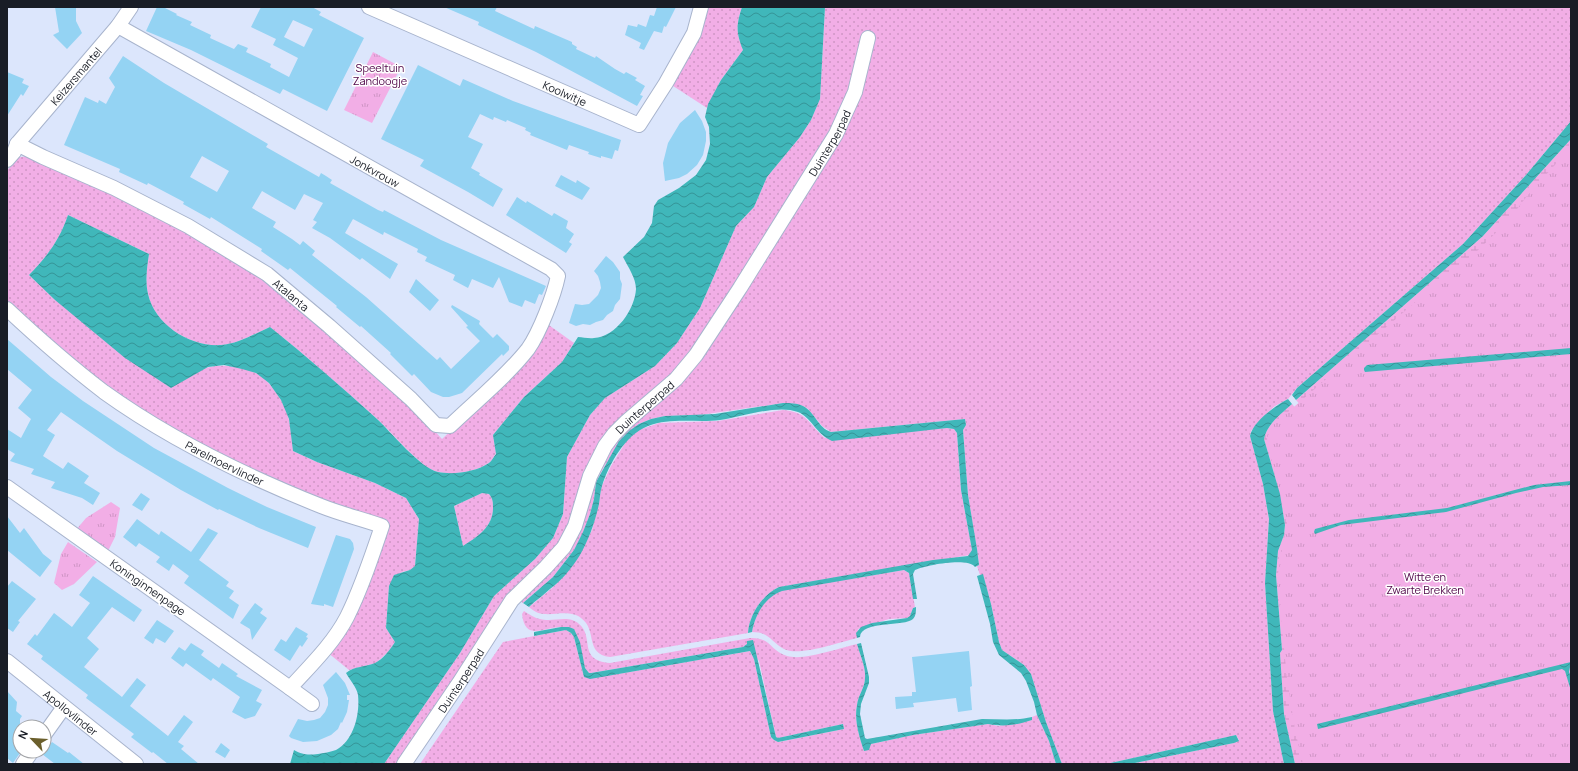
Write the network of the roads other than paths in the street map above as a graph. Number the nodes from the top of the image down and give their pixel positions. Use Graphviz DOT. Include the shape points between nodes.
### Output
graph roads {
  1 [pos="131,7"];
  2 [pos="369,7"];
  3 [pos="701,7"];
  4 [pos="118,26"];
  5 [pos="868,38"];
  6 [pos="12,145"];
  7 [pos="7,160"];
  8 [pos="7,309"];
  9 [pos="525,352"];
  10 [pos="7,487"];
  11 [pos="7,661"];
  12 [pos="290,688"];
  13 [pos="312,704"];
  14 [pos="64,707"];
  15 [pos="52,724"];
  16 [pos="136,764"];
  17 [pos="404,764"];
  1 -- 4 [label="street, Keizersmantel"];
  2 -- 3 [label="street, Koolwitje" via="639,125 694,33"];
  4 -- 6 [label="street, Keizersmantel" via="59,96"];
  4 -- 9 [label="street, Jonkvrouw" via="551,269 558,276 556,287 540,326"];
  5 -- 17 [label="street, Duinterperpad" via="855,92 836,134 740,288 696,355 676,379 627,421 604,446 564,547 512,600"];
  6 -- 7 [label="street, Keizersmantel" via="14,152"];
  6 -- 9 [label="street, Atalanta" via="114,188 188,226 267,274 411,399 436,425 450,426"];
  8 -- 12 [label="street, Parelmoervlinder" via="46,346 105,392 165,431 253,478 322,507 382,526 347,617 321,655"];
  10 -- 12 [label="street, Koninginnenpage"];
  11 -- 14 [label="street, Apollovlinder"];
  12 -- 13 [label="street, Koninginnenpage"];
  14 -- 15 [label="street"];
  14 -- 16 [label="street, Apollovlinder"];
}
